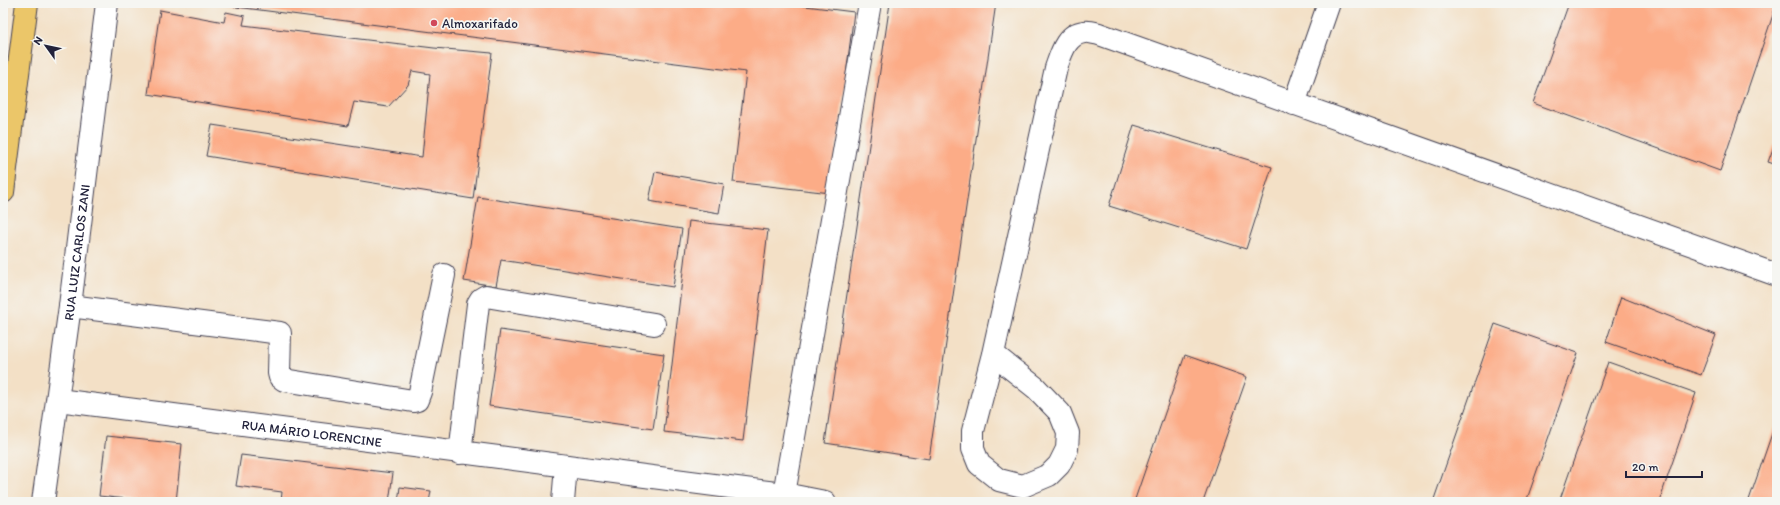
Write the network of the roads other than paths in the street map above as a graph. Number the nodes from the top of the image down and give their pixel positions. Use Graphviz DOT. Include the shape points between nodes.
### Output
graph roads {
  1 [pos="27,3"];
  2 [pos="107,3"];
  3 [pos="870,3"];
  4 [pos="1329,3"];
  5 [pos="1294,104"];
  6 [pos="3,192"];
  7 [pos="444,275"];
  8 [pos="1777,275"];
  9 [pos="70,306"];
  10 [pos="654,324"];
  11 [pos="993,354"];
  12 [pos="58,400"];
  13 [pos="460,453"];
  14 [pos="566,466"];
  15 [pos="784,494"];
  16 [pos="43,502"];
  17 [pos="563,502"];
  18 [pos="825,502"];
  1 -- 6 [label="main road"];
  2 -- 9 [label="street, RUA LUIZ CARLOS ZANI"];
  3 -- 15 [label="street"];
  4 -- 5 [label="street"];
  5 -- 8 [label="street"];
  5 -- 11 [label="street" via="1100,34 1084,31 1072,36 1056,68"];
  7 -- 9 [label="street" via="420,392 417,400 413,401 284,380 278,373 280,333"];
  9 -- 12 [label="street, RUA LUIZ CARLOS ZANI"];
  10 -- 13 [label="street" via="486,296 481,299 478,304"];
  11 -- 11 [label="street" via="973,431 973,449 979,464 989,473 999,480 1023,486 1049,475 1059,465 1067,449 1068,433 1060,413 1036,388"];
  12 -- 13 [label="street, RUA MÁRIO LORENCINE"];
  12 -- 16 [label="street, RUA LUIZ CARLOS ZANI"];
  13 -- 14 [label="street, RUA MÁRIO LORENCINE"];
  14 -- 15 [label="street, RUA MÁRIO LORENCINE"];
  14 -- 17 [label="street"];
  15 -- 18 [label="street, RUA MÁRIO LORENCINE"];
}
